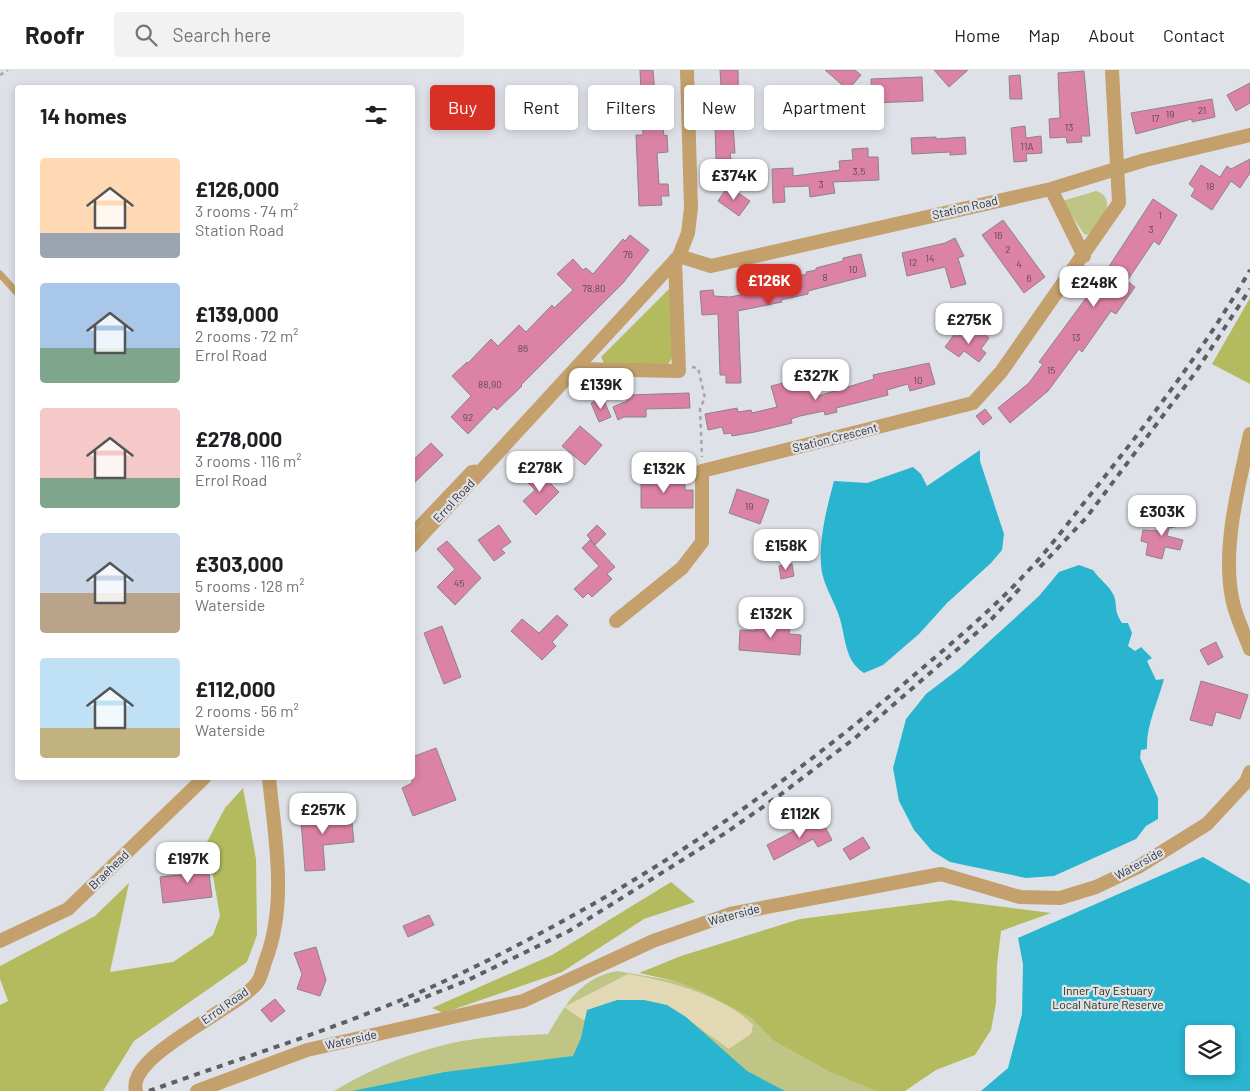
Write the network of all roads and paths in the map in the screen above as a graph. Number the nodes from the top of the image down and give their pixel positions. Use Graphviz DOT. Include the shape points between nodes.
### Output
graph roads {
  1 [pos="8,70"];
  2 [pos="687,70"];
  3 [pos="1112,70"];
  4 [pos="0,75"];
  5 [pos="1250,135"];
  6 [pos="1117,169"];
  7 [pos="1051,189"];
  8 [pos="1084,256"];
  9 [pos="677,258"];
  10 [pos="0,274"];
  11 [pos="15,291"];
  12 [pos="679,366"];
  13 [pos="577,369"];
  14 [pos="1250,434"];
  15 [pos="702,471"];
  16 [pos="480,473"];
  17 [pos="415,527"];
  18 [pos="415,543"];
  19 [pos="616,621"];
  20 [pos="1250,649"];
  21 [pos="1250,772"];
  22 [pos="202,780"];
  23 [pos="269,780"];
  24 [pos="0,941"];
  25 [pos="135,1088"];
  26 [pos="197,1091"];
  1 -- 4 [label="path"];
  2 -- 9 [label="street, Errol Road" via="690,208 688,233"];
  3 -- 6 [label="street, Station Crescent"];
  5 -- 6 [label="street, Station Road"];
  6 -- 7 [label="street, Station Road"];
  6 -- 8 [label="street, Station Crescent" via="1119,203"];
  7 -- 8 [label="street"];
  7 -- 9 [label="street, Station Road" via="711,266"];
  8 -- 15 [label="street, Station Crescent" via="1001,372 973,403"];
  9 -- 12 [label="street, Errol Road"];
  9 -- 13 [label="street, Errol Road"];
  10 -- 11 [label="lane"];
  12 -- 13 [label="street" via="679,371"];
  12 -- 15 [label="path" via="698,368 705,398 700,417"];
  13 -- 16 [label="street, Errol Road"];
  14 -- 20 [label="street" via="1233,515 1230,572 1232,599"];
  15 -- 19 [label="street" via="702,542 682,568"];
  16 -- 17 [label="lane" via="475,468 470,469"];
  16 -- 18 [label="street, Errol Road"];
  21 -- 26 [label="street, Waterside" via="1246,782 1207,824 1138,867 1096,887 1060,898 1020,897 941,874 730,914 652,941 523,1001 307,1050"];
  22 -- 24 [label="street, Braehead" via="68,909"];
  23 -- 25 [label="street, Errol Road" via="279,877 273,942 257,983 165,1048 138,1074"];
}
